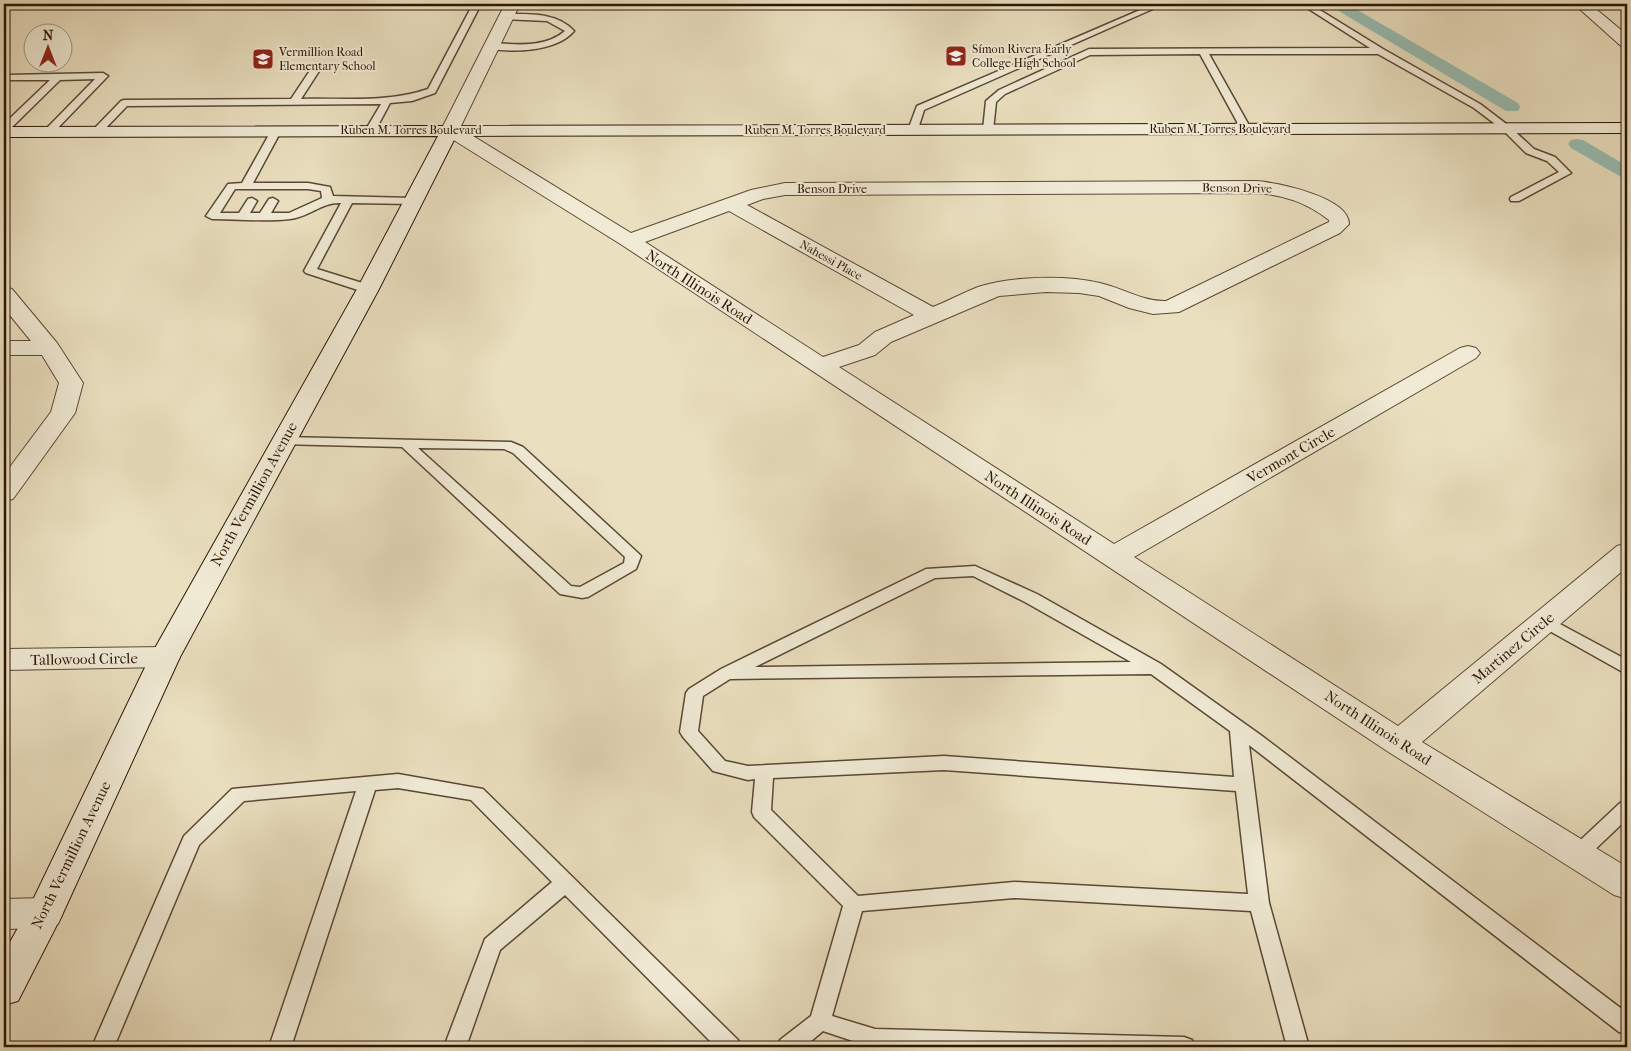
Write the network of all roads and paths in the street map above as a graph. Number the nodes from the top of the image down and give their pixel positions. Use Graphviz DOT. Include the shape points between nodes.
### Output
graph roads {
  1 [pos="477,4"];
  2 [pos="1160,4"];
  3 [pos="1306,4"];
  4 [pos="1581,4"];
  5 [pos="1627,4"];
  6 [pos="509,10"];
  7 [pos="1627,43"];
  8 [pos="490,46"];
  9 [pos="1380,51"];
  10 [pos="1203,52"];
  11 [pos="316,68"];
  12 [pos="10,77"];
  13 [pos="58,77"];
  14 [pos="387,101"];
  15 [pos="294,102"];
  16 [pos="1506,128"];
  17 [pos="1627,128"];
  18 [pos="1246,129"];
  19 [pos="4,130"];
  20 [pos="450,130"];
  21 [pos="913,130"];
  22 [pos="988,130"];
  23 [pos="276,131"];
  24 [pos="370,131"];
  25 [pos="48,132"];
  26 [pos="96,132"];
  27 [pos="246,186"];
  28 [pos="328,199"];
  29 [pos="1515,199"];
  30 [pos="348,200"];
  31 [pos="252,201"];
  32 [pos="273,201"];
  33 [pos="299,201"];
  34 [pos="412,202"];
  35 [pos="731,204"];
  36 [pos="242,216"];
  37 [pos="263,216"];
  38 [pos="290,216"];
  39 [pos="630,241"];
  40 [pos="368,288"];
  41 [pos="4,294"];
  42 [pos="932,316"];
  43 [pos="4,348"];
  44 [pos="49,348"];
  45 [pos="1468,353"];
  46 [pos="819,366"];
  47 [pos="283,441"];
  48 [pos="405,443"];
  49 [pos="8,482"];
  50 [pos="1627,552"];
  51 [pos="1114,556"];
  52 [pos="1545,621"];
  53 [pos="165,657"];
  54 [pos="4,660"];
  55 [pos="1627,667"];
  56 [pos="1156,668"];
  57 [pos="727,673"];
  58 [pos="1239,729"];
  59 [pos="1399,743"];
  60 [pos="765,772"];
  61 [pos="368,783"];
  62 [pos="1244,785"];
  63 [pos="1627,808"];
  64 [pos="1579,853"];
  65 [pos="565,883"];
  66 [pos="1627,885"];
  67 [pos="1259,903"];
  68 [pos="854,904"];
  69 [pos="45,913"];
  70 [pos="4,914"];
  71 [pos="4,989"];
  72 [pos="820,1021"];
  73 [pos="1627,1025"];
  74 [pos="103,1047"];
  75 [pos="280,1047"];
  76 [pos="455,1047"];
  77 [pos="730,1047"];
  78 [pos="788,1047"];
  79 [pos="1184,1047"];
  80 [pos="1298,1047"];
  1 -- 14 [label="lane" via="432,91"];
  2 -- 21 [label="lane" via="920,108"];
  3 -- 9 [label="lane"];
  4 -- 5 [label="street"];
  4 -- 7 [label="street"];
  6 -- 8 [label="street, North Vermillion Avenue"];
  6 -- 8 [label="lane" via="543,18 566,26 570,31 566,36 544,44"];
  8 -- 20 [label="street, North Vermillion Avenue"];
  9 -- 10 [label="lane"];
  9 -- 16 [label="lane" via="1477,106"];
  10 -- 18 [label="lane"];
  10 -- 22 [label="lane" via="1089,52 1002,92 990,103"];
  11 -- 15 [label="lane"];
  12 -- 13 [label="lane"];
  13 -- 19 [label="lane"];
  13 -- 25 [label="lane" via="103,76"];
  14 -- 15 [label="lane"];
  14 -- 24 [label="lane"];
  15 -- 26 [label="lane" via="124,103"];
  16 -- 17 [label="street, Ruben M. Torres Boulevard"];
  16 -- 18 [label="street, Ruben M. Torres Boulevard"];
  16 -- 29 [label="lane" via="1530,151 1552,159 1566,173"];
  18 -- 22 [label="street, Ruben M. Torres Boulevard"];
  19 -- 25 [label="street, Ruben M. Torres Boulevard"];
  20 -- 21 [label="street, Ruben M. Torres Boulevard"];
  20 -- 24 [label="street, Ruben M. Torres Boulevard"];
  20 -- 34 [label="street, North Vermillion Avenue"];
  20 -- 39 [label="street, North Illinois Road"];
  21 -- 22 [label="street, Ruben M. Torres Boulevard"];
  23 -- 24 [label="street, Ruben M. Torres Boulevard"];
  23 -- 26 [label="street, Ruben M. Torres Boulevard"];
  23 -- 27 [label="lane"];
  25 -- 26 [label="street, Ruben M. Torres Boulevard"];
  27 -- 28 [label="lane" via="326,188"];
  27 -- 36 [label="lane" via="232,186 212,216"];
  28 -- 30 [label="lane"];
  28 -- 38 [label="lane"];
  30 -- 34 [label="lane"];
  30 -- 40 [label="lane" via="310,271"];
  31 -- 36 [label="lane"];
  32 -- 37 [label="lane"];
  33 -- 38 [label="lane"];
  34 -- 40 [label="street, North Vermillion Avenue"];
  35 -- 39 [label="street, Benson Drive"];
  35 -- 42 [label="street, Nahessi Place"];
  35 -- 42 [label="street, Benson Drive" via="785,189 1257,187 1299,194 1323,205 1338,218 1339,224 1333,229 1171,307 1144,307 1090,288 1032,286 986,292"];
  36 -- 37 [label="lane"];
  37 -- 38 [label="lane"];
  39 -- 46 [label="street, North Illinois Road"];
  40 -- 47 [label="street, North Vermillion Avenue"];
  41 -- 44 [label="street"];
  42 -- 46 [label="street, Benson Drive" via="884,337 866,350"];
  43 -- 44 [label="street"];
  44 -- 49 [label="street" via="71,383 63,413"];
  45 -- 51 [label="street, Vermont Circle"];
  46 -- 51 [label="street, North Illinois Road"];
  47 -- 48 [label="lane"];
  47 -- 53 [label="street, North Vermillion Avenue"];
  48 -- 48 [label="lane" via="506,445 518,450 633,556 631,566 582,593 566,590"];
  50 -- 52 [label="street, Martinez Circle"];
  51 -- 59 [label="street, North Illinois Road"];
  52 -- 55 [label="lane"];
  52 -- 59 [label="street, Martinez Circle"];
  53 -- 54 [label="street, Tallowood Circle"];
  53 -- 69 [label="street, North Vermillion Avenue"];
  56 -- 57 [label="lane"];
  56 -- 57 [label="lane" via="1031,598 974,571 932,573"];
  56 -- 58 [label="lane"];
  57 -- 60 [label="lane" via="694,693 689,732 719,766"];
  58 -- 62 [label="lane"];
  58 -- 73 [label="lane"];
  59 -- 64 [label="street, North Illinois Road"];
  60 -- 62 [label="lane" via="944,763"];
  60 -- 68 [label="lane" via="762,812"];
  61 -- 65 [label="lane" via="398,781 476,794"];
  61 -- 74 [label="lane" via="239,794 191,841"];
  61 -- 75 [label="lane"];
  62 -- 67 [label="lane"];
  63 -- 64 [label="lane"];
  64 -- 66 [label="street, North Illinois Road"];
  65 -- 76 [label="lane" via="492,945"];
  65 -- 77 [label="lane"];
  67 -- 68 [label="lane" via="1014,890"];
  67 -- 80 [label="lane"];
  68 -- 72 [label="lane"];
  69 -- 70 [label="street"];
  69 -- 71 [label="street, North Vermillion Avenue"];
  72 -- 78 [label="lane"];
  72 -- 79 [label="lane" via="874,1039"];
}
